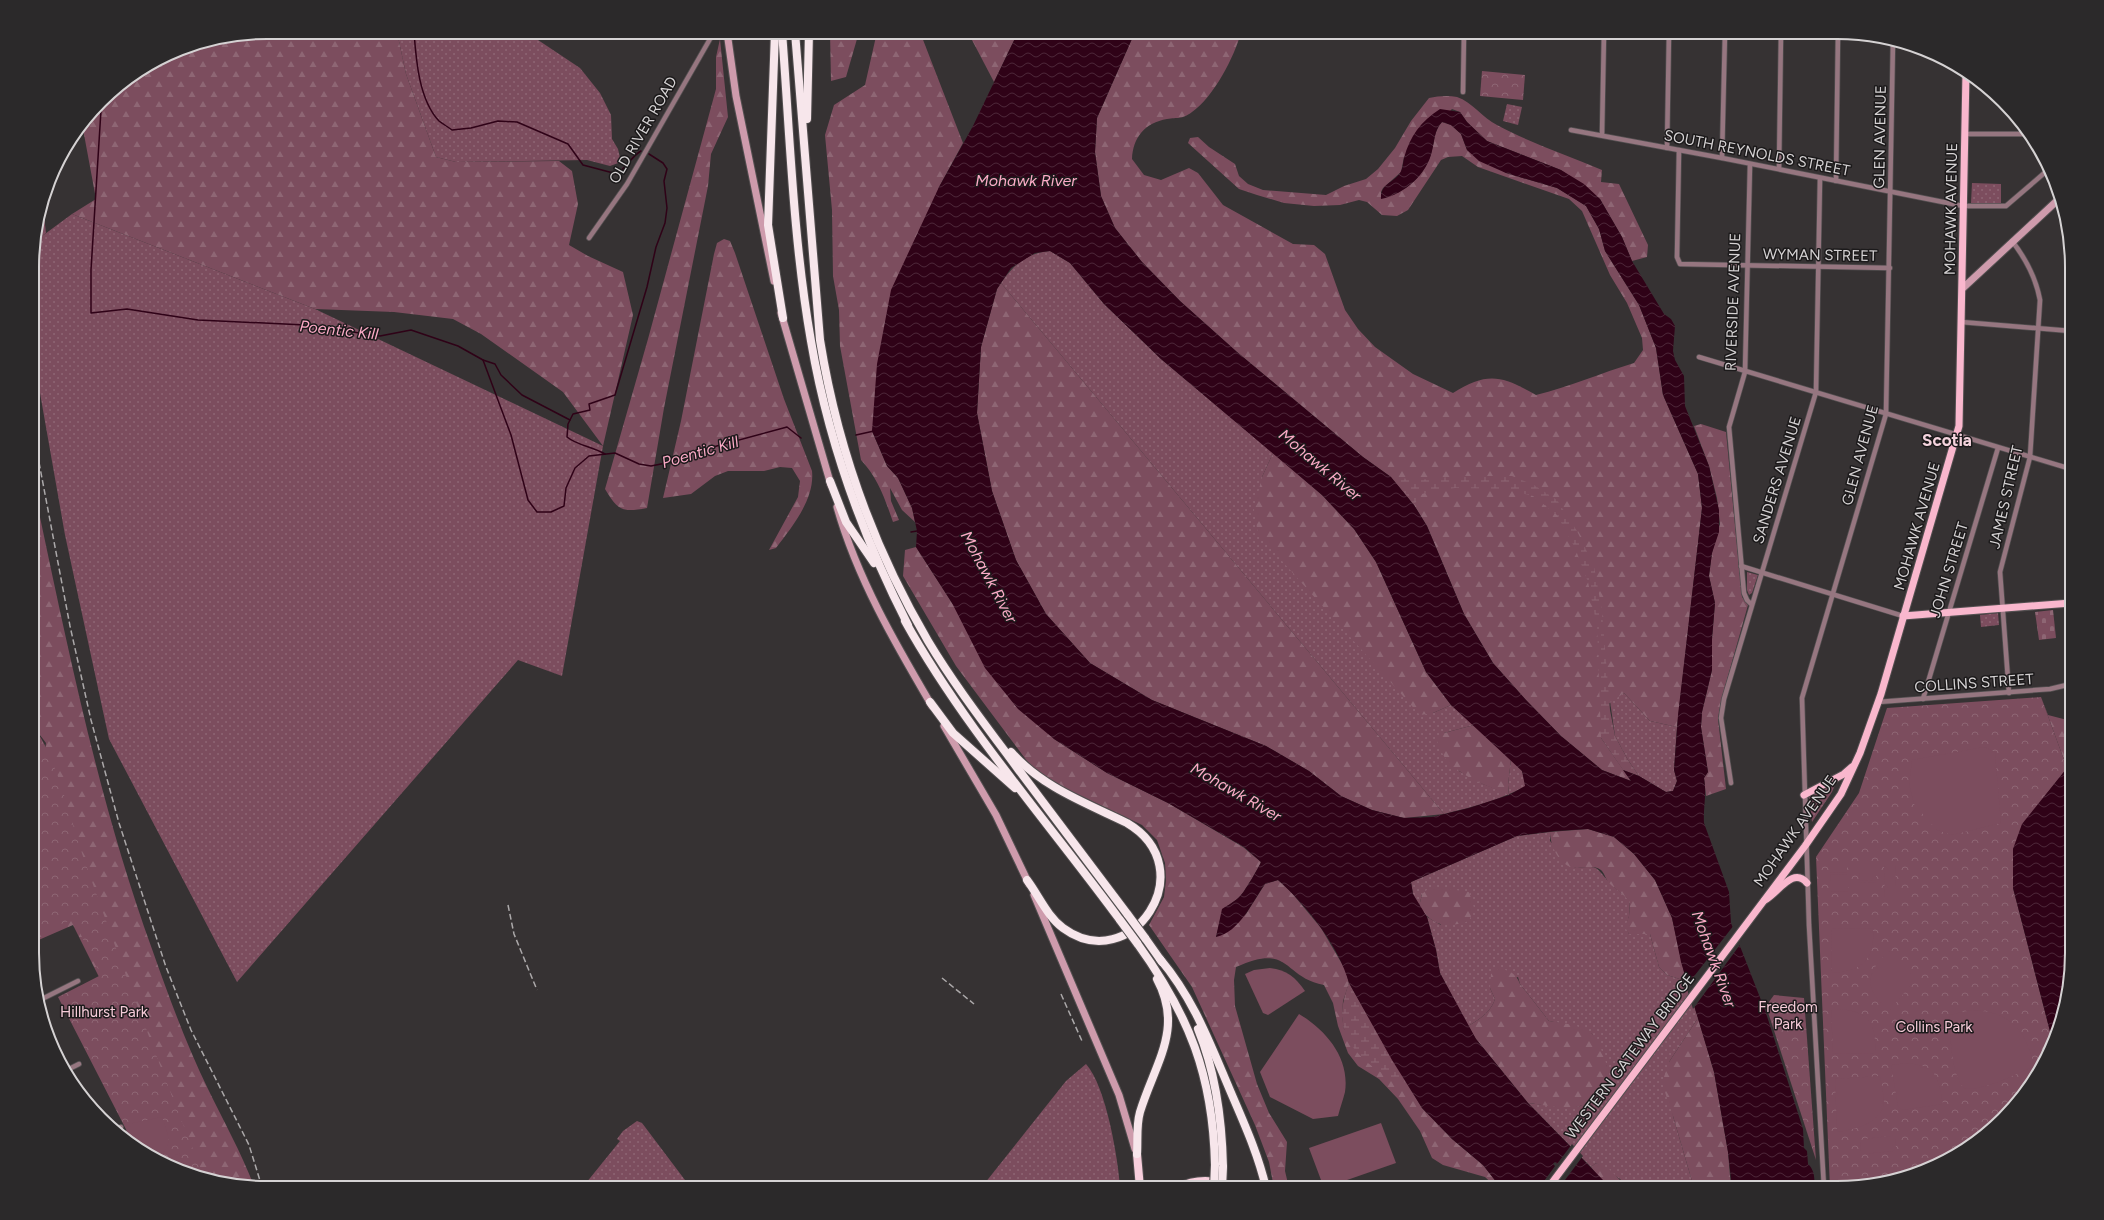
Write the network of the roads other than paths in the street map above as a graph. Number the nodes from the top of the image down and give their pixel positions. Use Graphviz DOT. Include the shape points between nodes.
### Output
graph roads {
  1 [pos="709,39"];
  2 [pos="728,39"];
  3 [pos="774,39"];
  4 [pos="783,39"];
  5 [pos="796,39"];
  6 [pos="809,39"];
  7 [pos="1464,39"];
  8 [pos="1604,39"];
  9 [pos="1669,39"];
  10 [pos="1724,39"];
  11 [pos="1781,39"];
  12 [pos="1838,39"];
  13 [pos="1894,46"];
  14 [pos="1966,79"];
  15 [pos="1463,92"];
  16 [pos="1570,130"];
  17 [pos="1966,134"];
  18 [pos="2022,134"];
  19 [pos="1602,136"];
  20 [pos="1667,148"];
  21 [pos="1679,150"];
  22 [pos="1722,158"];
  23 [pos="1750,164"];
  24 [pos="1779,169"];
  25 [pos="2044,173"];
  26 [pos="1820,178"];
  27 [pos="1836,181"];
  28 [pos="807,190"];
  29 [pos="1892,191"];
  30 [pos="2055,202"];
  31 [pos="1963,206"];
  32 [pos="589,238"];
  33 [pos="2012,241"];
  34 [pos="1747,266"];
  35 [pos="1819,267"];
  36 [pos="1890,268"];
  37 [pos="1963,288"];
  38 [pos="783,318"];
  39 [pos="1961,322"];
  40 [pos="2038,328"];
  41 [pos="2065,330"];
  42 [pos="1699,358"];
  43 [pos="1745,372"];
  44 [pos="1816,392"];
  45 [pos="1886,414"];
  46 [pos="1957,435"];
  47 [pos="1998,448"];
  48 [pos="2030,457"];
  49 [pos="2065,467"];
  50 [pos="830,482"];
  51 [pos="1741,566"];
  52 [pos="1761,572"];
  53 [pos="1832,594"];
  54 [pos="1751,604"];
  55 [pos="2065,604"];
  56 [pos="2002,609"];
  57 [pos="1949,613"];
  58 [pos="1903,616"];
  59 [pos="908,625"];
  60 [pos="2065,686"];
  61 [pos="2009,693"];
  62 [pos="1923,699"];
  63 [pos="930,702"];
  64 [pos="1878,702"];
  65 [pos="971,706"];
  66 [pos="1855,764"];
  67 [pos="1731,783"];
  68 [pos="1804,795"];
  69 [pos="1062,843"];
  70 [pos="1805,846"];
  71 [pos="1027,880"];
  72 [pos="1807,883"];
  73 [pos="1762,902"];
  74 [pos="1748,921"];
  75 [pos="1137,943"];
  76 [pos="1160,959"];
  77 [pos="78,980"];
  78 [pos="43,998"];
  79 [pos="79,1064"];
  80 [pos="71,1068"];
  81 [pos="1137,1154"];
  82 [pos="1219,1166"];
  83 [pos="1139,1181"];
  84 [pos="1216,1181"];
  85 [pos="1221,1181"];
  86 [pos="1264,1181"];
  87 [pos="1553,1181"];
  88 [pos="1824,1181"];
  1 -- 32 [label="street, OLD RIVER ROAD" via="627,184"];
  2 -- 38 [label="main road" via="736,96"];
  3 -- 38 [label="highway" via="768,225"];
  4 -- 59 [label="highway" via="800,263 820,386 855,508"];
  5 -- 28 [label="highway"];
  6 -- 28 [label="highway"];
  7 -- 15 [label="street"];
  8 -- 19 [label="street"];
  9 -- 20 [label="street"];
  10 -- 22 [label="street"];
  11 -- 24 [label="street"];
  12 -- 27 [label="street"];
  13 -- 29 [label="street, GLEN AVENUE"];
  14 -- 17 [label="main road, MOHAWK AVENUE"];
  16 -- 19 [label="street, SOUTH REYNOLDS STREET"];
  17 -- 18 [label="street"];
  17 -- 31 [label="main road, MOHAWK AVENUE"];
  19 -- 20 [label="street, SOUTH REYNOLDS STREET"];
  20 -- 21 [label="street, SOUTH REYNOLDS STREET"];
  21 -- 22 [label="street, SOUTH REYNOLDS STREET"];
  21 -- 34 [label="street, WYMAN STREET" via="1678,262"];
  22 -- 23 [label="street, SOUTH REYNOLDS STREET"];
  23 -- 24 [label="street, SOUTH REYNOLDS STREET"];
  23 -- 34 [label="street, RIVERSIDE AVENUE"];
  24 -- 26 [label="street, SOUTH REYNOLDS STREET"];
  25 -- 31 [label="street, SOUTH REYNOLDS STREET" via="2006,206"];
  26 -- 27 [label="street, SOUTH REYNOLDS STREET"];
  26 -- 35 [label="street, SANDERS AVENUE"];
  27 -- 29 [label="street, SOUTH REYNOLDS STREET"];
  28 -- 65 [label="highway" via="820,340 847,456 872,528 904,598"];
  29 -- 31 [label="street, SOUTH REYNOLDS STREET"];
  29 -- 36 [label="street, GLEN AVENUE"];
  30 -- 33 [label="main road"];
  31 -- 37 [label="main road, MOHAWK AVENUE"];
  33 -- 37 [label="main road"];
  33 -- 40 [label="street, JAMES STREET" via="2023,256 2038,286"];
  34 -- 35 [label="street, WYMAN STREET"];
  34 -- 43 [label="street, RIVERSIDE AVENUE"];
  35 -- 36 [label="street, WYMAN STREET"];
  35 -- 44 [label="street, SANDERS AVENUE"];
  36 -- 45 [label="street, GLEN AVENUE"];
  37 -- 39 [label="main road, MOHAWK AVENUE"];
  38 -- 50 [label="main road"];
  39 -- 40 [label="street"];
  39 -- 46 [label="main road, MOHAWK AVENUE"];
  40 -- 41 [label="street"];
  40 -- 48 [label="street, JAMES STREET"];
  42 -- 43 [label="street"];
  43 -- 44 [label="street"];
  43 -- 51 [label="street, RIVERSIDE AVENUE" via="1729,427"];
  44 -- 45 [label="street"];
  44 -- 52 [label="street, SANDERS AVENUE"];
  45 -- 46 [label="street"];
  45 -- 53 [label="street, GLEN AVENUE"];
  46 -- 47 [label="street"];
  46 -- 58 [label="main road, MOHAWK AVENUE"];
  47 -- 48 [label="street"];
  47 -- 57 [label="street, JOHN STREET"];
  48 -- 49 [label="street"];
  48 -- 56 [label="street, JAMES STREET" via="2000,572"];
  50 -- 59 [label="highway" via="846,522 874,563"];
  50 -- 63 [label="main road" via="844,530 871,594 893,639"];
  51 -- 52 [label="street"];
  51 -- 54 [label="street, RIVERSIDE AVENUE" via="1744,593"];
  52 -- 53 [label="street"];
  52 -- 54 [label="street, SANDERS AVENUE"];
  53 -- 58 [label="street"];
  53 -- 68 [label="street, GLEN AVENUE" via="1802,698"];
  54 -- 67 [label="street, SANDERS AVENUE" via="1721,718"];
  55 -- 56 [label="main road"];
  56 -- 57 [label="main road"];
  56 -- 61 [label="street, JAMES STREET"];
  57 -- 58 [label="main road"];
  57 -- 62 [label="street, JOHN STREET"];
  58 -- 64 [label="main road, MOHAWK AVENUE"];
  59 -- 69 [label="highway" via="963,712"];
  60 -- 61 [label="street, COLLINS STREET"];
  61 -- 62 [label="street, COLLINS STREET"];
  62 -- 64 [label="street, COLLINS STREET"];
  63 -- 69 [label="highway" via="953,733 1006,779"];
  63 -- 71 [label="main road" via="996,815"];
  64 -- 66 [label="main road, MOHAWK AVENUE"];
  65 -- 71 [label="highway" via="1032,774 1140,832 1154,851 1161,874 1158,898 1146,918 1127,933 1099,940 1078,937 1058,923"];
  65 -- 76 [label="highway, bridge"];
  66 -- 68 [label="main road" via="1844,774"];
  66 -- 70 [label="main road, MOHAWK AVENUE" via="1841,794"];
  68 -- 70 [label="street, GLEN AVENUE"];
  69 -- 75 [label="highway, bridge"];
  70 -- 72 [label="street, GLEN AVENUE"];
  70 -- 73 [label="main road, MOHAWK AVENUE"];
  71 -- 81 [label="main road" via="1119,1095"];
  72 -- 73 [label="main road" via="1800,877 1794,877"];
  72 -- 88 [label="street, GLEN AVENUE"];
  73 -- 74 [label="main road, MOHAWK AVENUE"];
  74 -- 87 [label="main road, WESTERN GATEWAY BRIDGE"];
  75 -- 81 [label="highway" via="1164,993 1170,1023 1138,1119"];
  75 -- 82 [label="highway" via="1171,992 1197,1051 1210,1100"];
  76 -- 82 [label="highway" via="1191,1014 1210,1065 1220,1110"];
  76 -- 86 [label="highway" via="1181,985 1199,1018 1256,1151"];
  77 -- 78 [label="street"];
  79 -- 80 [label="street"];
  81 -- 83 [label="highway"];
  82 -- 84 [label="highway, bridge"];
  82 -- 85 [label="highway, bridge"];
}
